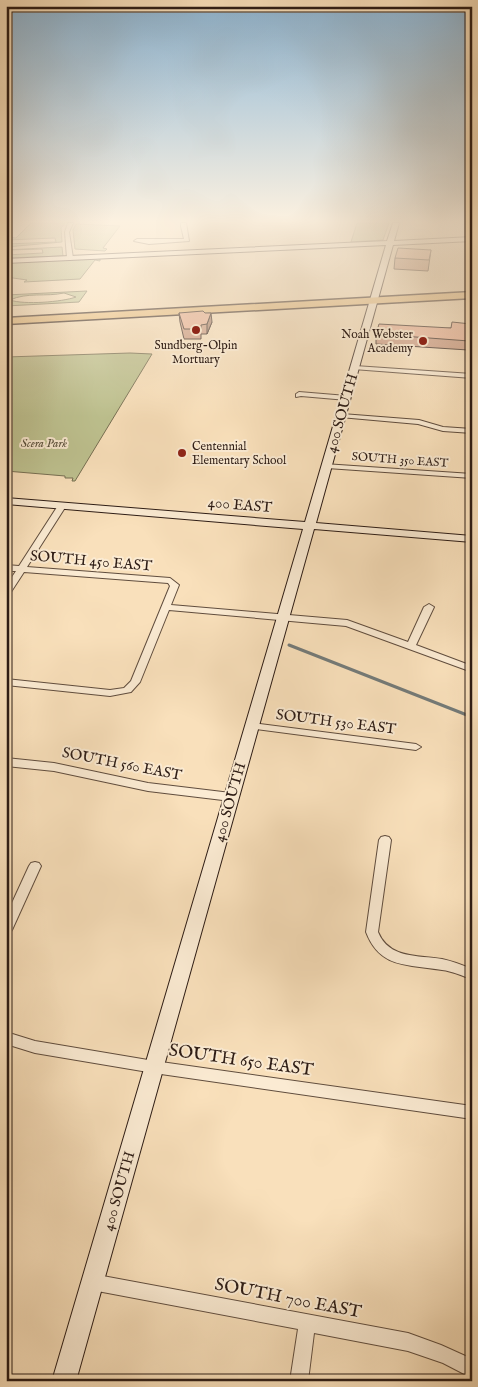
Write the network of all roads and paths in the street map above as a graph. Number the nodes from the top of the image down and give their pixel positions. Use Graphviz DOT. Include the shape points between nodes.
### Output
graph roads {
  1 [pos="378,288"];
  2 [pos="472,295"];
  3 [pos="374,301"];
  4 [pos="6,321"];
  5 [pos="355,368"];
  6 [pos="472,376"];
  7 [pos="298,396"];
  8 [pos="347,398"];
  9 [pos="342,416"];
  10 [pos="472,431"];
  11 [pos="328,466"];
  12 [pos="472,476"];
  13 [pos="6,501"];
  14 [pos="62,506"];
  15 [pos="310,526"];
  16 [pos="472,538"];
  17 [pos="6,568"];
  18 [pos="21,569"];
  19 [pos="6,593"];
  20 [pos="166,607"];
  21 [pos="429,607"];
  22 [pos="283,618"];
  23 [pos="411,645"];
  24 [pos="472,669"];
  25 [pos="6,682"];
  26 [pos="252,726"];
  27 [pos="416,747"];
  28 [pos="6,762"];
  29 [pos="232,797"];
  30 [pos="385,840"];
  31 [pos="35,866"];
  32 [pos="6,930"];
  33 [pos="472,974"];
  34 [pos="6,1038"];
  35 [pos="154,1067"];
  36 [pos="472,1113"];
  37 [pos="92,1282"];
  38 [pos="307,1322"];
  39 [pos="472,1369"];
  40 [pos="64,1381"];
  41 [pos="299,1381"];
  1 -- 3 [label="street, 400 SOUTH"];
  2 -- 3 [label="main road"];
  3 -- 4 [label="main road"];
  3 -- 5 [label="street, 400 SOUTH"];
  5 -- 6 [label="street"];
  5 -- 8 [label="street, 400 SOUTH"];
  7 -- 8 [label="street"];
  8 -- 9 [label="street, 400 SOUTH"];
  9 -- 10 [label="street" via="418,422 443,429"];
  9 -- 11 [label="street, 400 SOUTH"];
  11 -- 12 [label="street, SOUTH 350 EAST"];
  11 -- 15 [label="street, 400 SOUTH"];
  13 -- 14 [label="street, 400 EAST"];
  14 -- 15 [label="street, 400 EAST"];
  14 -- 18 [label="street"];
  15 -- 16 [label="street, 400 EAST"];
  15 -- 22 [label="street, 400 SOUTH"];
  17 -- 18 [label="street, SOUTH 450 EAST"];
  18 -- 19 [label="street"];
  18 -- 20 [label="street, SOUTH 450 EAST" via="173,582"];
  20 -- 22 [label="street"];
  20 -- 25 [label="street" via="134,684 127,690 110,693"];
  21 -- 23 [label="street"];
  22 -- 23 [label="street" via="346,623"];
  22 -- 26 [label="street, 400 SOUTH"];
  23 -- 24 [label="street"];
  26 -- 27 [label="street, SOUTH 530 EAST"];
  26 -- 29 [label="street, 400 SOUTH"];
  28 -- 29 [label="street, SOUTH 560 EAST" via="54,767 148,787"];
  29 -- 35 [label="street, 400 SOUTH"];
  30 -- 33 [label="street" via="372,932 374,941 380,950 392,957 446,965"];
  31 -- 32 [label="street"];
  34 -- 35 [label="street, SOUTH 650 EAST" via="36,1047"];
  35 -- 36 [label="street, SOUTH 650 EAST"];
  35 -- 37 [label="street, 400 SOUTH"];
  37 -- 38 [label="street, SOUTH 700 EAST"];
  37 -- 40 [label="street, 400 SOUTH"];
  38 -- 39 [label="street, SOUTH 700 EAST" via="408,1342 434,1350"];
  38 -- 41 [label="street"];
}
